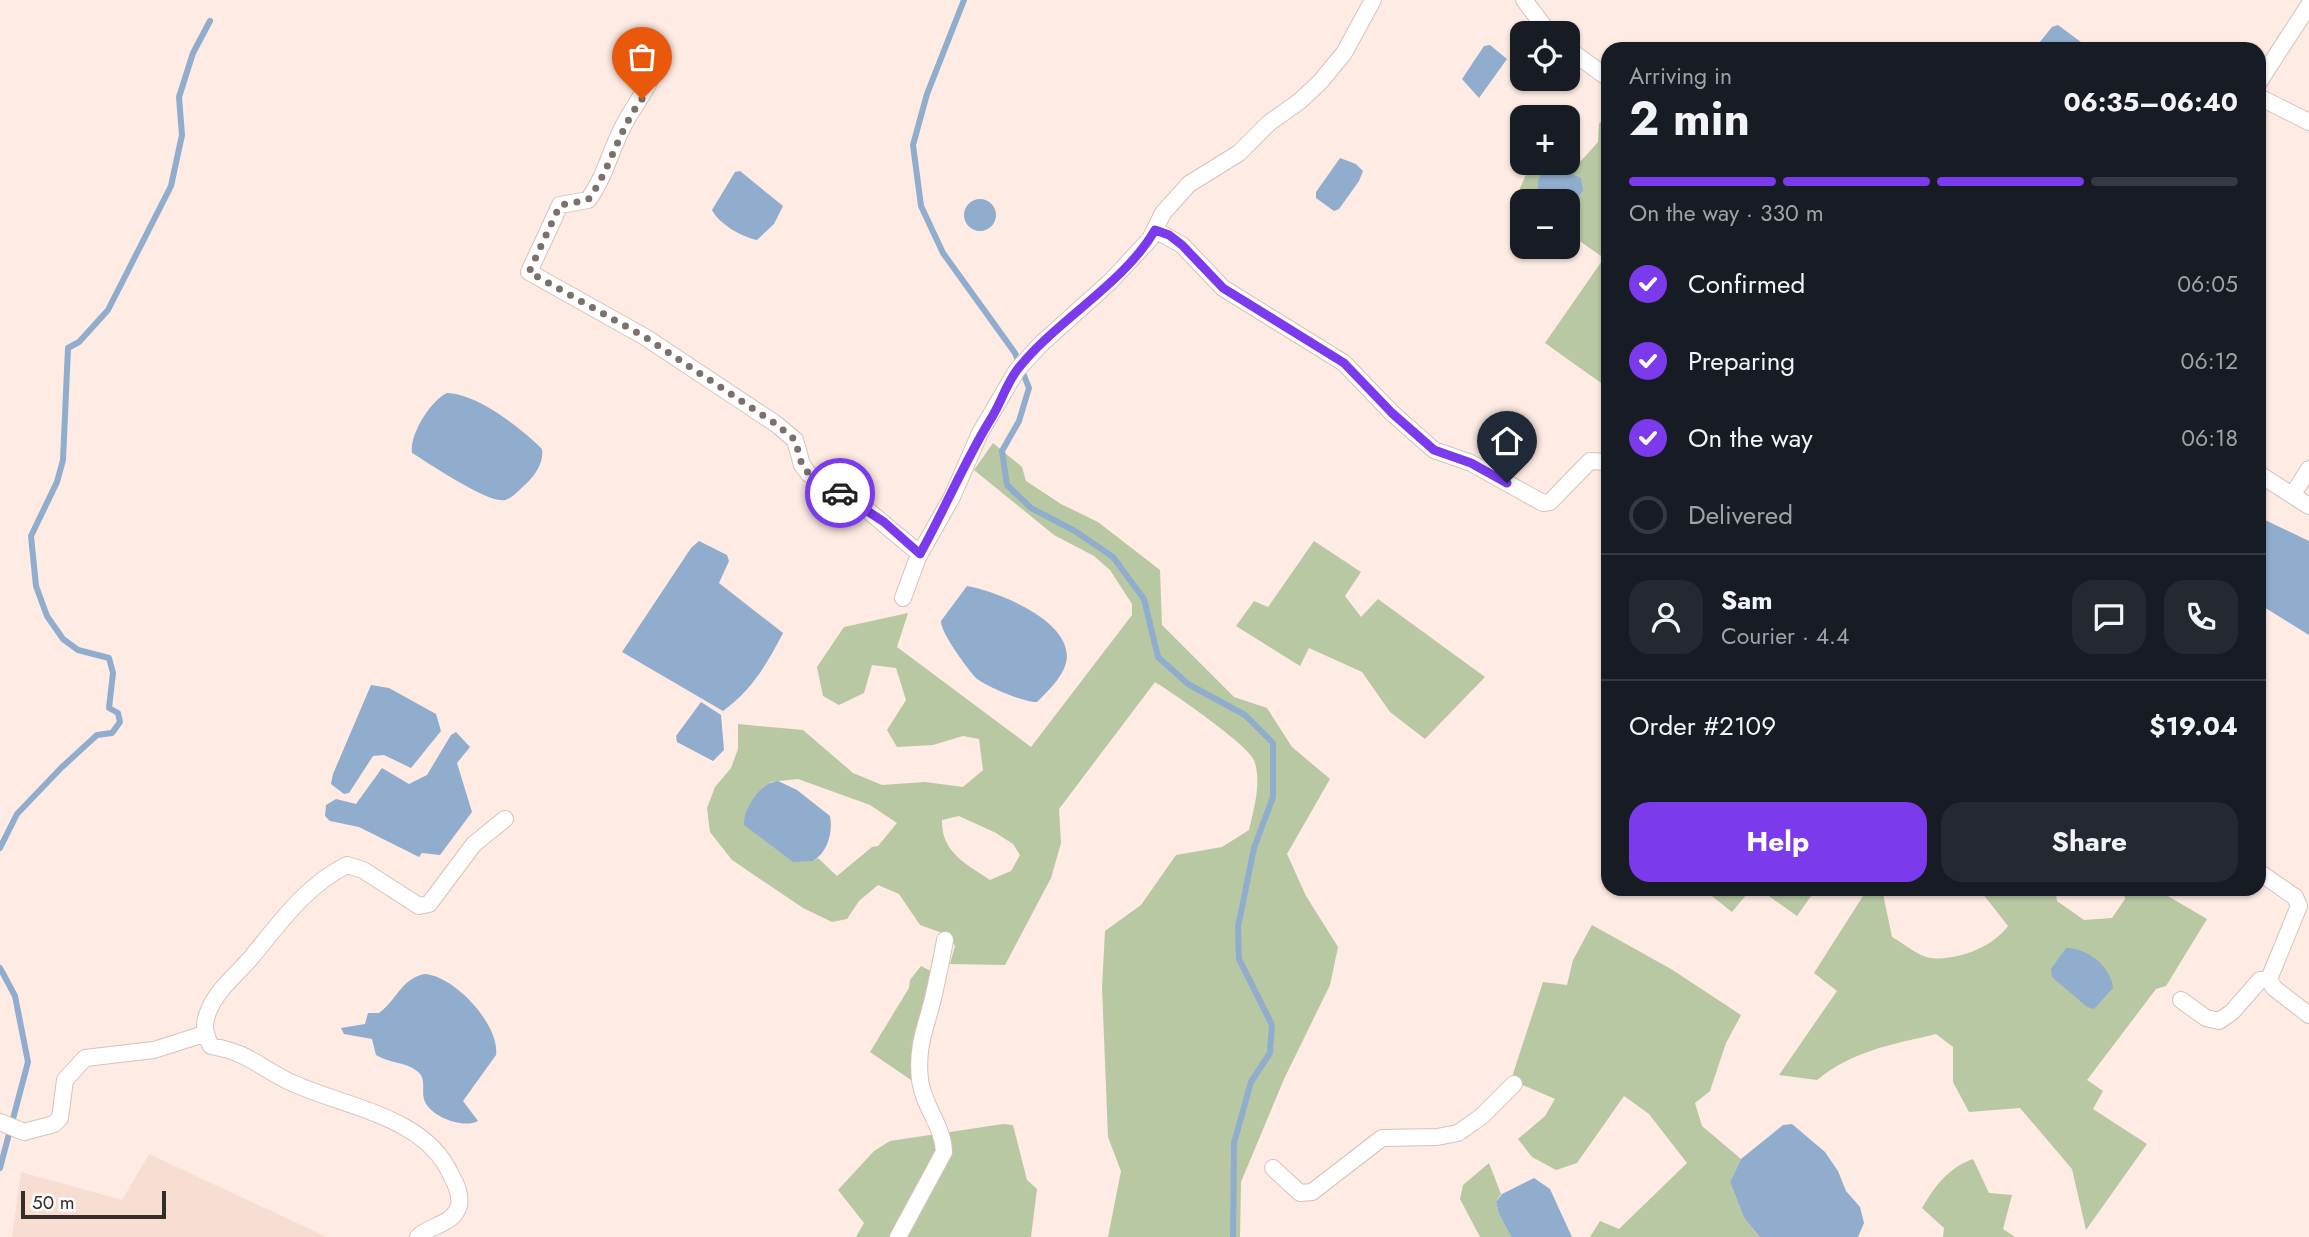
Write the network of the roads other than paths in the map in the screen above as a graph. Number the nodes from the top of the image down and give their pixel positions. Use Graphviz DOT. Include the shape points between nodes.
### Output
graph roads {
  1 [pos="1373,0"];
  2 [pos="1524,0"];
  3 [pos="2309,5"];
  4 [pos="1540,21"];
  5 [pos="1580,58"];
  6 [pos="2266,71"];
  7 [pos="1601,73"];
  8 [pos="651,78"];
  9 [pos="2266,100"];
  10 [pos="2309,121"];
  11 [pos="1155,230"];
  12 [pos="1601,462"];
  13 [pos="2309,469"];
  14 [pos="2266,478"];
  15 [pos="2292,494"];
  16 [pos="2309,506"];
  17 [pos="920,554"];
  18 [pos="903,598"];
  19 [pos="505,819"];
  20 [pos="2266,877"];
  21 [pos="945,940"];
  22 [pos="2269,979"];
  23 [pos="2181,1000"];
  24 [pos="2309,1015"];
  25 [pos="204,1034"];
  26 [pos="1514,1084"];
  27 [pos="0,1122"];
  28 [pos="1273,1168"];
  29 [pos="418,1237"];
  30 [pos="898,1237"];
  1 -- 11 [label="street" via="1344,53 1321,81 1240,153 1189,184"];
  2 -- 4 [label="street"];
  3 -- 6 [label="street"];
  5 -- 7 [label="street"];
  8 -- 17 [label="street" via="626,120 598,187 588,200 560,205 529,272 645,337 776,424 795,440 809,474 865,508"];
  9 -- 10 [label="street"];
  11 -- 12 [label="street" via="1182,245 1223,288 1344,363 1434,450 1471,463 1543,503 1550,502 1590,461"];
  11 -- 17 [label="street" via="1111,281 1017,370"];
  13 -- 15 [label="street"];
  14 -- 15 [label="street"];
  15 -- 16 [label="street"];
  17 -- 18 [label="street"];
  19 -- 25 [label="street" via="474,844 429,904 419,906 363,870 347,865 327,875 290,909 216,997"];
  20 -- 22 [label="street" via="2295,897 2299,906"];
  21 -- 30 [label="street" via="919,1057 920,1082 944,1139 944,1152"];
  22 -- 23 [label="street" via="2260,980 2219,1021 2206,1018"];
  22 -- 24 [label="street"];
  25 -- 27 [label="street" via="154,1051 85,1059 65,1080 60,1118 54,1124 24,1132"];
  25 -- 29 [label="street" via="211,1046 246,1054 289,1081 406,1128 440,1152 459,1204 447,1222"];
  26 -- 28 [label="street" via="1458,1133 1382,1138 1312,1192 1300,1193"];
}
